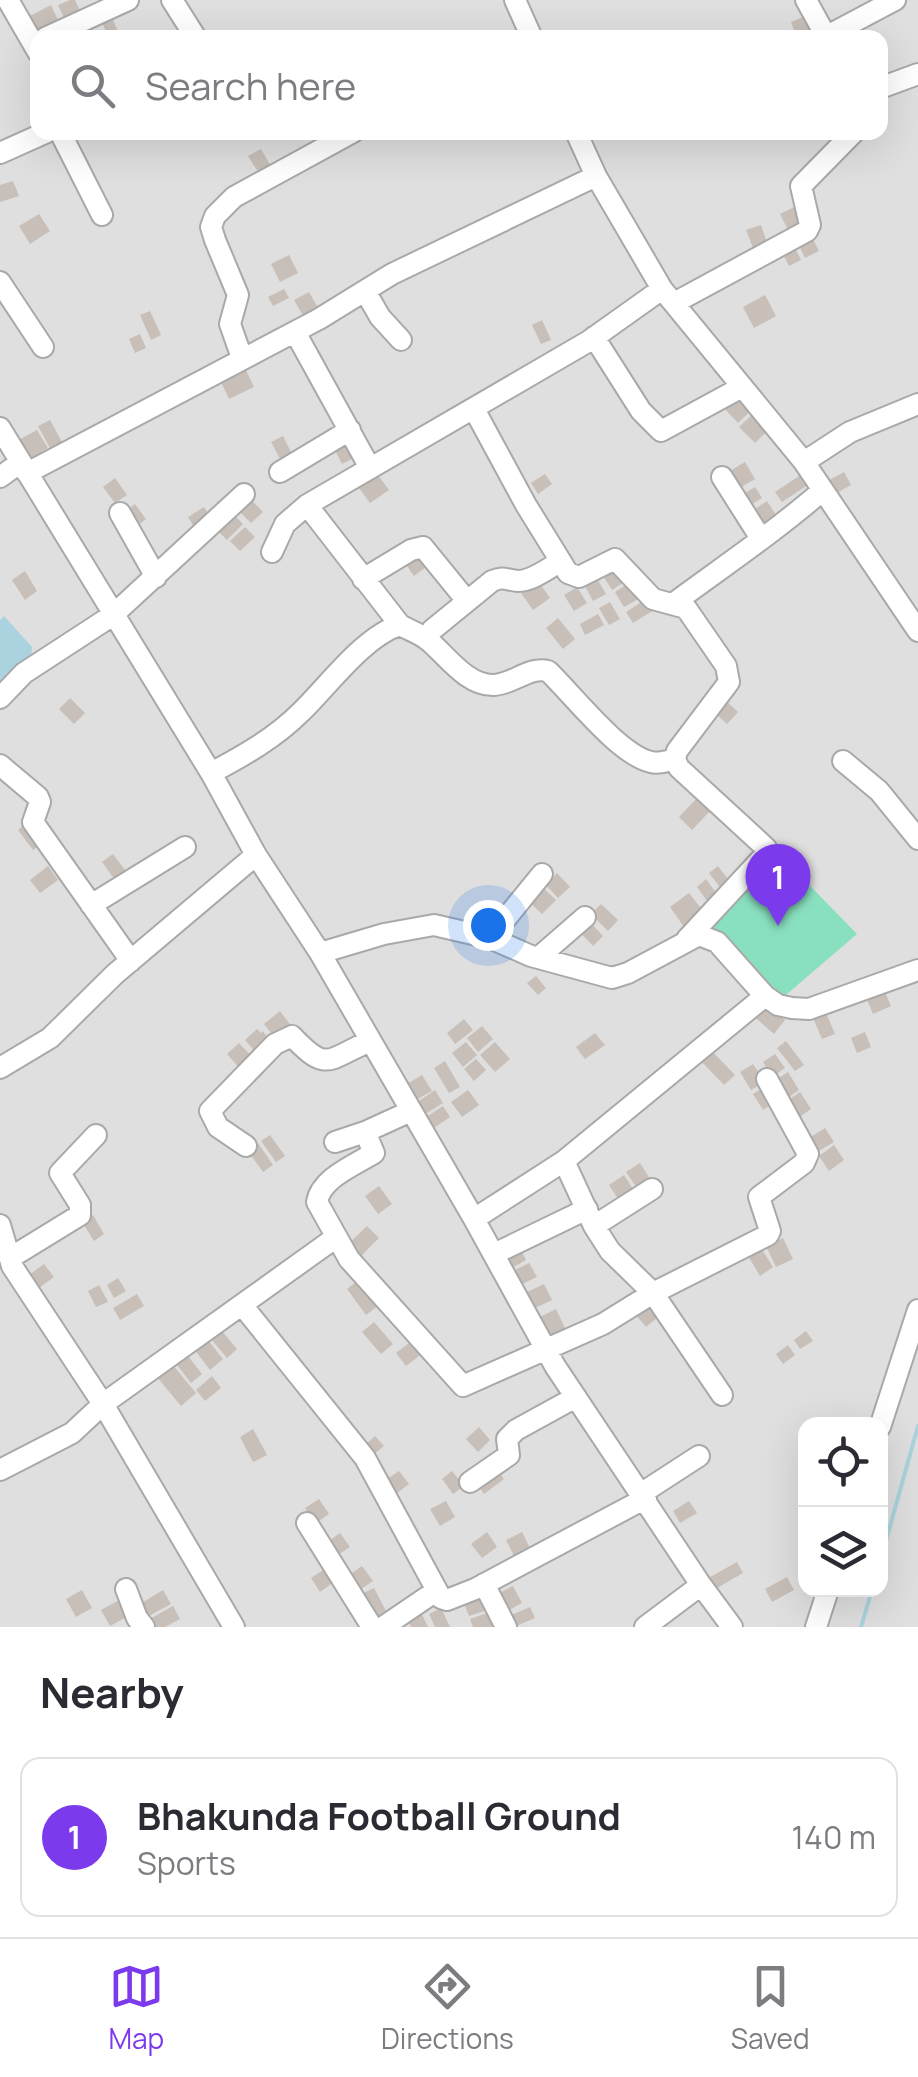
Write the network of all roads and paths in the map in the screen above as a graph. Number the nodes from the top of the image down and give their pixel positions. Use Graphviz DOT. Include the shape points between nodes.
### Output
graph roads {
  1 [pos="8,0"];
  2 [pos="128,0"];
  3 [pos="172,0"];
  4 [pos="515,0"];
  5 [pos="806,0"];
  6 [pos="894,0"];
  7 [pos="67,30"];
  8 [pos="191,30"];
  9 [pos="528,30"];
  10 [pos="823,30"];
  11 [pos="840,30"];
  12 [pos="30,32"];
  13 [pos="918,74"];
  14 [pos="888,85"];
  15 [pos="30,140"];
  16 [pos="64,140"];
  17 [pos="338,140"];
  18 [pos="580,140"];
  19 [pos="846,140"];
  20 [pos="0,153"];
  21 [pos="596,176"];
  22 [pos="102,215"];
  23 [pos="0,282"];
  24 [pos="365,291"];
  25 [pos="668,296"];
  26 [pos="8,309"];
  27 [pos="296,332"];
  28 [pos="594,337"];
  29 [pos="401,340"];
  30 [pos="44,347"];
  31 [pos="242,358"];
  32 [pos="742,386"];
  33 [pos="918,404"];
  34 [pos="474,409"];
  35 [pos="0,428"];
  36 [pos="350,430"];
  37 [pos="804,462"];
  38 [pos="24,467"];
  39 [pos="370,468"];
  40 [pos="280,472"];
  41 [pos="0,477"];
  42 [pos="722,478"];
  43 [pos="823,490"];
  44 [pos="244,494"];
  45 [pos="307,505"];
  46 [pos="120,513"];
  47 [pos="760,537"];
  48 [pos="272,552"];
  49 [pos="560,562"];
  50 [pos="156,577"];
  51 [pos="364,579"];
  52 [pos="467,601"];
  53 [pos="674,603"];
  54 [pos="113,615"];
  55 [pos="400,625"];
  56 [pos="918,631"];
  57 [pos="428,639"];
  58 [pos="0,698"];
  59 [pos="676,759"];
  60 [pos="843,761"];
  61 [pos="0,765"];
  62 [pos="211,773"];
  63 [pos="918,839"];
  64 [pos="186,847"];
  65 [pos="256,855"];
  66 [pos="542,874"];
  67 [pos="91,906"];
  68 [pos="584,916"];
  69 [pos="490,938"];
  70 [pos="687,939"];
  71 [pos="320,953"];
  72 [pos="539,957"];
  73 [pos="130,961"];
  74 [pos="918,970"];
  75 [pos="765,996"];
  76 [pos="370,1041"];
  77 [pos="0,1068"];
  78 [pos="767,1079"];
  79 [pos="411,1111"];
  80 [pos="365,1132"];
  81 [pos="96,1135"];
  82 [pos="335,1142"];
  83 [pos="246,1146"];
  84 [pos="564,1160"];
  85 [pos="652,1189"];
  86 [pos="590,1217"];
  87 [pos="474,1218"];
  88 [pos="0,1226"];
  89 [pos="335,1238"];
  90 [pos="494,1254"];
  91 [pos="7,1266"];
  92 [pos="653,1293"];
  93 [pos="242,1305"];
  94 [pos="918,1310"];
  95 [pos="545,1350"];
  96 [pos="722,1395"];
  97 [pos="576,1397"];
  98 [pos="102,1404"];
  99 [pos="883,1417"];
  100 [pos="699,1456"];
  101 [pos="0,1470"];
  102 [pos="470,1482"];
  103 [pos="644,1496"];
  104 [pos="307,1523"];
  105 [pos="484,1584"];
  106 [pos="701,1586"];
  107 [pos="126,1589"];
  108 [pos="436,1591"];
  109 [pos="826,1597"];
  110 [pos="133,1624"];
  111 [pos="234,1627"];
  112 [pos="372,1627"];
  113 [pos="383,1627"];
  114 [pos="506,1627"];
  115 [pos="645,1627"];
  116 [pos="732,1627"];
  117 [pos="816,1627"];
  1 -- 12 [label="street"];
  2 -- 7 [label="street"];
  3 -- 8 [label="street"];
  4 -- 9 [label="street"];
  5 -- 10 [label="street"];
  6 -- 11 [label="street"];
  13 -- 14 [label="street"];
  15 -- 20 [label="street"];
  16 -- 22 [label="street"];
  17 -- 31 [label="street" via="234,197 215,216 215,240 238,295 230,324"];
  18 -- 21 [label="street"];
  19 -- 25 [label="street" via="801,186 807,231"];
  21 -- 24 [label="street"];
  21 -- 25 [label="street"];
  23 -- 26 [label="street"];
  24 -- 27 [label="street"];
  24 -- 29 [label="street"];
  25 -- 28 [label="street"];
  25 -- 32 [label="street"];
  26 -- 30 [label="street"];
  27 -- 31 [label="street"];
  27 -- 36 [label="street"];
  28 -- 32 [label="street" via="661,431"];
  28 -- 34 [label="street"];
  31 -- 38 [label="street"];
  32 -- 37 [label="street"];
  33 -- 37 [label="street" via="850,432"];
  34 -- 39 [label="street"];
  34 -- 49 [label="street"];
  35 -- 38 [label="street"];
  36 -- 39 [label="street"];
  36 -- 40 [label="street"];
  37 -- 43 [label="street"];
  38 -- 41 [label="street"];
  38 -- 54 [label="street"];
  39 -- 45 [label="street"];
  42 -- 47 [label="street"];
  43 -- 47 [label="street"];
  43 -- 56 [label="street"];
  44 -- 50 [label="street"];
  45 -- 48 [label="street" via="285,524"];
  45 -- 51 [label="street"];
  46 -- 50 [label="street"];
  47 -- 53 [label="street"];
  49 -- 52 [label="street" via="520,581 502,576"];
  49 -- 53 [label="street" via="574,578 616,559 654,598"];
  50 -- 54 [label="street"];
  51 -- 52 [label="street" via="423,547"];
  51 -- 55 [label="street"];
  52 -- 57 [label="street"];
  53 -- 59 [label="street" via="686,608 726,666 729,682"];
  54 -- 58 [label="street" via="24,672"];
  54 -- 62 [label="street"];
  55 -- 57 [label="street"];
  55 -- 62 [label="street" via="251,752"];
  57 -- 59 [label="street" via="481,682 548,671 634,754 657,763"];
  59 -- 70 [label="street" via="766,848"];
  60 -- 63 [label="street" via="879,791"];
  61 -- 67 [label="street" via="38,797 34,822"];
  62 -- 65 [label="street"];
  64 -- 67 [label="street"];
  65 -- 71 [label="street"];
  65 -- 73 [label="street"];
  66 -- 69 [label="street"];
  67 -- 73 [label="street"];
  68 -- 72 [label="street"];
  69 -- 71 [label="street" via="421,925"];
  69 -- 72 [label="street"];
  70 -- 72 [label="street" via="612,978"];
  70 -- 75 [label="street" via="699,935 717,942"];
  71 -- 76 [label="street"];
  73 -- 77 [label="street" via="50,1038"];
  74 -- 75 [label="street" via="808,1010"];
  75 -- 84 [label="street"];
  76 -- 79 [label="street"];
  76 -- 83 [label="street" via="324,1061 312,1058 292,1036 276,1044 210,1111 218,1127"];
  78 -- 92 [label="street" via="808,1154 759,1197 770,1231"];
  79 -- 80 [label="street"];
  79 -- 87 [label="street"];
  80 -- 82 [label="street"];
  80 -- 89 [label="street" via="374,1153 318,1195"];
  81 -- 91 [label="street" via="60,1173 80,1215"];
  84 -- 86 [label="street"];
  84 -- 87 [label="street"];
  85 -- 86 [label="street"];
  86 -- 90 [label="street"];
  86 -- 92 [label="street" via="610,1250"];
  87 -- 90 [label="street"];
  88 -- 91 [label="street"];
  89 -- 93 [label="street"];
  89 -- 95 [label="street" via="463,1386"];
  90 -- 95 [label="street"];
  91 -- 98 [label="street"];
  92 -- 95 [label="street"];
  92 -- 96 [label="street"];
  93 -- 98 [label="street"];
  93 -- 108 [label="street" via="365,1458"];
  94 -- 99 [label="street"];
  95 -- 97 [label="street"];
  97 -- 102 [label="street" via="516,1430 508,1439 509,1454"];
  97 -- 103 [label="street"];
  98 -- 101 [label="street" via="72,1434"];
  98 -- 111 [label="street"];
  100 -- 103 [label="street"];
  103 -- 105 [label="street"];
  103 -- 106 [label="street"];
  104 -- 112 [label="street"];
  105 -- 108 [label="street" via="447,1600"];
  105 -- 114 [label="street"];
  106 -- 115 [label="street"];
  106 -- 116 [label="street"];
  107 -- 110 [label="street"];
  108 -- 113 [label="street"];
  109 -- 117 [label="street"];
}
